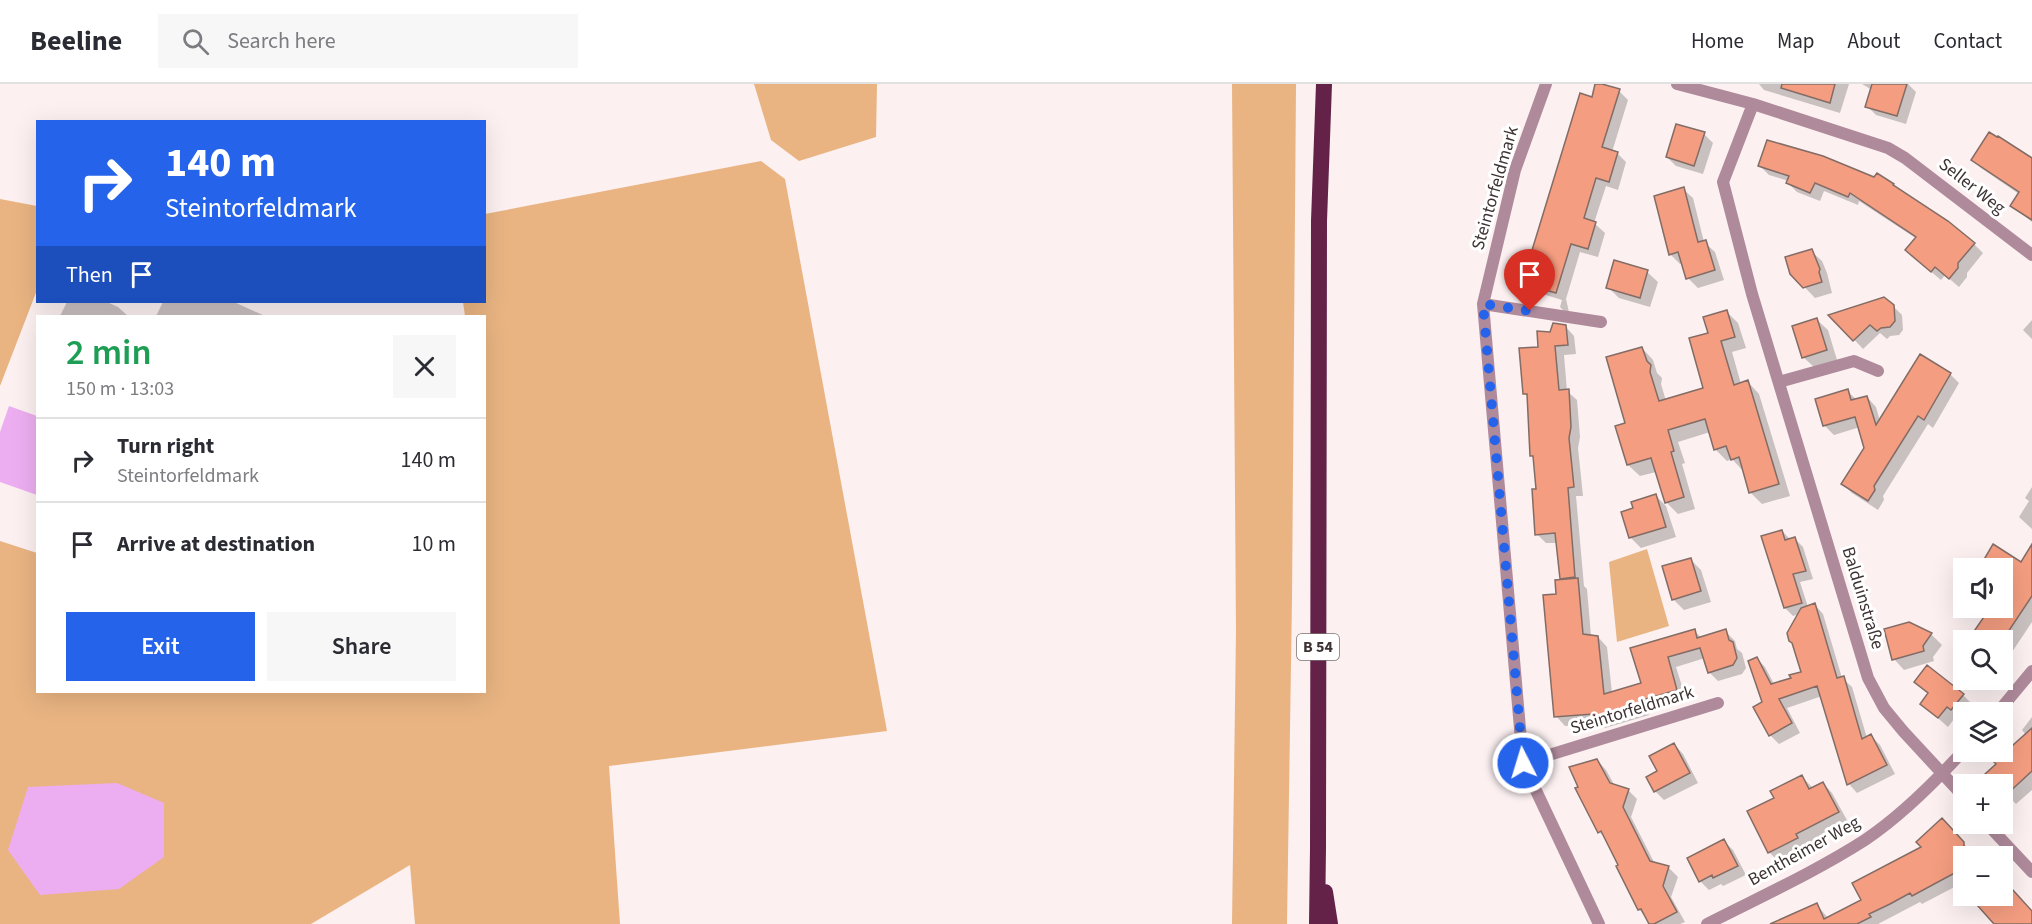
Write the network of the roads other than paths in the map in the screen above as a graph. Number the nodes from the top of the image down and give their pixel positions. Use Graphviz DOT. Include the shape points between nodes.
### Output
graph roads {
  1 [pos="1324,84"];
  2 [pos="1546,84"];
  3 [pos="1677,84"];
  4 [pos="1752,104"];
  5 [pos="2032,255"];
  6 [pos="1483,304"];
  7 [pos="1601,321"];
  8 [pos="1878,371"];
  9 [pos="1779,382"];
  10 [pos="2032,670"];
  11 [pos="2006,702"];
  12 [pos="1718,703"];
  13 [pos="1953,762"];
  14 [pos="1523,763"];
  15 [pos="1942,774"];
  16 [pos="1953,786"];
  17 [pos="1996,834"];
  18 [pos="1318,848"];
  19 [pos="2032,872"];
  20 [pos="1317,924"];
  21 [pos="1330,924"];
  22 [pos="1599,924"];
  23 [pos="1707,924"];
  1 -- 18 [label="highway, B 54" via="1319,221"];
  2 -- 6 [label="street, Steintorfeldmark" via="1515,170"];
  3 -- 4 [label="street"];
  4 -- 5 [label="street, Seller Weg" via="1888,148"];
  4 -- 9 [label="street, Balduinstraße" via="1723,182"];
  6 -- 7 [label="street"];
  6 -- 14 [label="street, Steintorfeldmark"];
  8 -- 9 [label="street" via="1854,361"];
  9 -- 15 [label="street, Balduinstraße" via="1868,678 1884,708"];
  10 -- 11 [label="street"];
  12 -- 14 [label="street, Steintorfeldmark"];
  13 -- 15 [label="street, Bentheimer Weg"];
  14 -- 22 [label="street, Steintorfeldmark"];
  15 -- 16 [label="street, Balduinstraße"];
  15 -- 23 [label="street, Bentheimer Weg" via="1908,807 1867,838"];
  17 -- 19 [label="street"];
  18 -- 20 [label="highway, B 54"];
  18 -- 21 [label="highway"];
}
